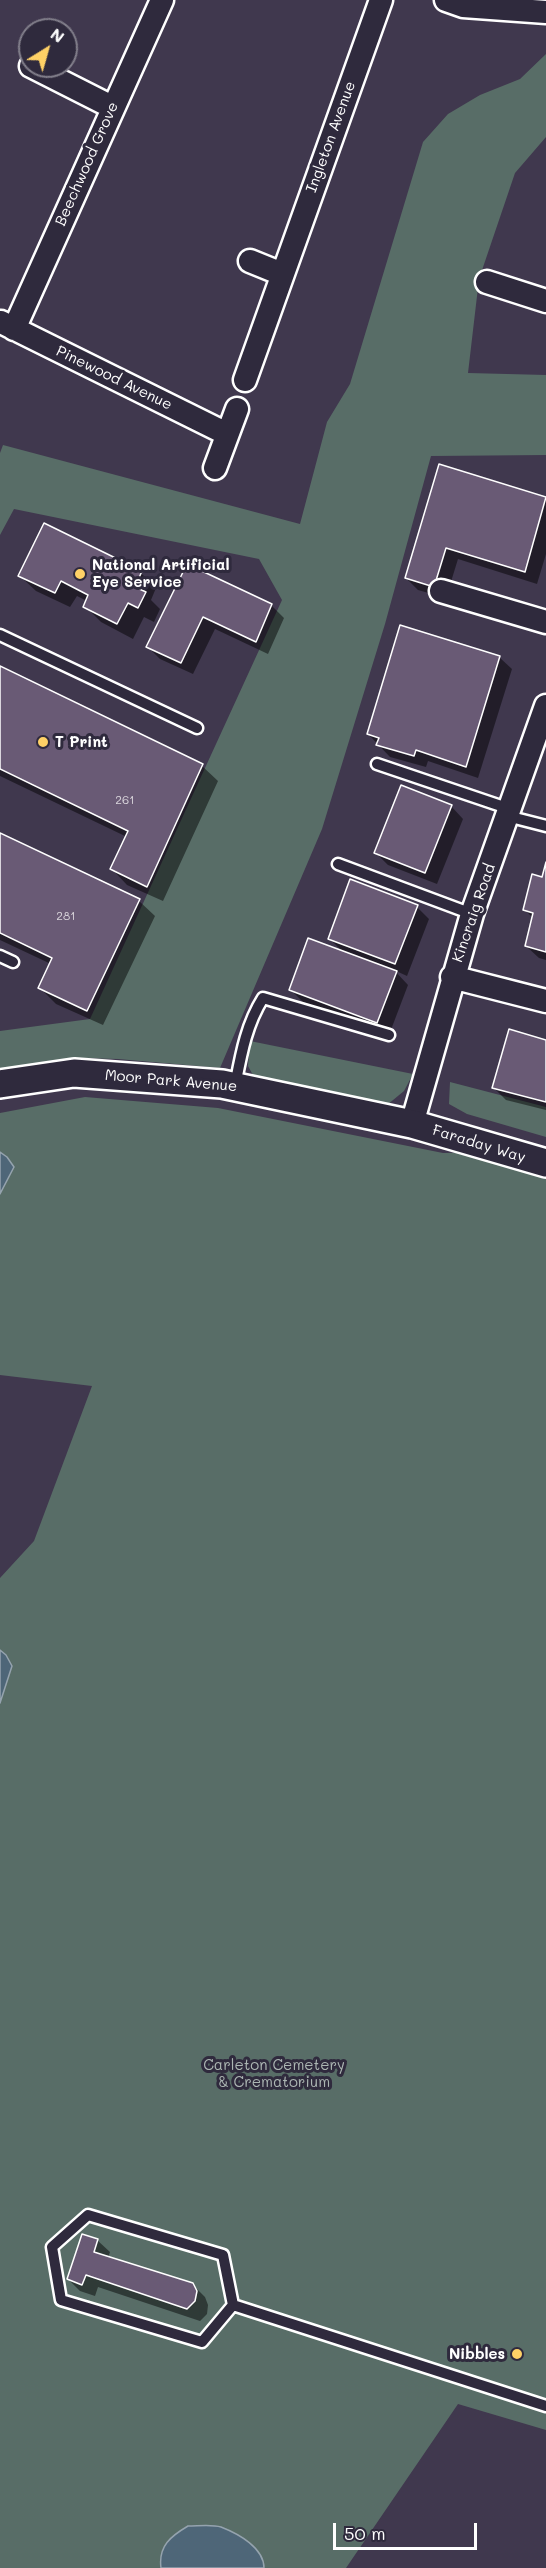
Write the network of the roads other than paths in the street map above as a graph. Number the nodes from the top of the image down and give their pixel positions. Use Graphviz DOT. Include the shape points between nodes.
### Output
graph roads {
  1 [pos="162,0"];
  2 [pos="381,0"];
  3 [pos="446,0"];
  4 [pos="546,12"];
  5 [pos="55,78"];
  6 [pos="112,107"];
  7 [pos="250,261"];
  8 [pos="282,274"];
  9 [pos="487,282"];
  10 [pos="546,301"];
  11 [pos="7,325"];
  12 [pos="245,380"];
  13 [pos="237,409"];
  14 [pos="228,434"];
  15 [pos="215,468"];
  16 [pos="441,591"];
  17 [pos="546,622"];
  18 [pos="0,635"];
  19 [pos="546,706"];
  20 [pos="197,728"];
  21 [pos="377,764"];
  22 [pos="508,813"];
  23 [pos="546,826"];
  24 [pos="338,864"];
  25 [pos="472,914"];
  26 [pos="0,956"];
  27 [pos="13,962"];
  28 [pos="452,977"];
  29 [pos="546,1001"];
  30 [pos="389,1035"];
  31 [pos="0,1084"];
  32 [pos="235,1086"];
  33 [pos="412,1124"];
  34 [pos="546,1163"];
  35 [pos="233,2305"];
  36 [pos="546,2406"];
  1 -- 6 [label="street, Beechwood Grove"];
  2 -- 8 [label="street, Ingleton Avenue"];
  3 -- 4 [label="street" via="464,6"];
  5 -- 6 [label="street"];
  6 -- 11 [label="street, Beechwood Grove"];
  7 -- 8 [label="street"];
  8 -- 12 [label="street, Ingleton Avenue"];
  9 -- 10 [label="street"];
  11 -- 14 [label="street, Pinewood Avenue"];
  13 -- 14 [label="street"];
  14 -- 15 [label="street"];
  16 -- 17 [label="street"];
  18 -- 20 [label="lane"];
  19 -- 22 [label="street, Kincraig Road"];
  21 -- 22 [label="lane"];
  22 -- 23 [label="lane"];
  22 -- 25 [label="street, Kincraig Road"];
  24 -- 25 [label="lane"];
  25 -- 28 [label="street, Kincraig Road"];
  26 -- 27 [label="lane"];
  28 -- 29 [label="street"];
  28 -- 33 [label="street, Kincraig Road"];
  30 -- 32 [label="lane" via="263,998 246,1032"];
  31 -- 32 [label="street, Moor Park Avenue" via="74,1073"];
  32 -- 33 [label="street, Moor Park Avenue"];
  33 -- 34 [label="street, Faraday Way"];
  35 -- 35 [label="lane" via="223,2255 88,2215 52,2247 61,2300 202,2342"];
  35 -- 36 [label="lane"];
}
